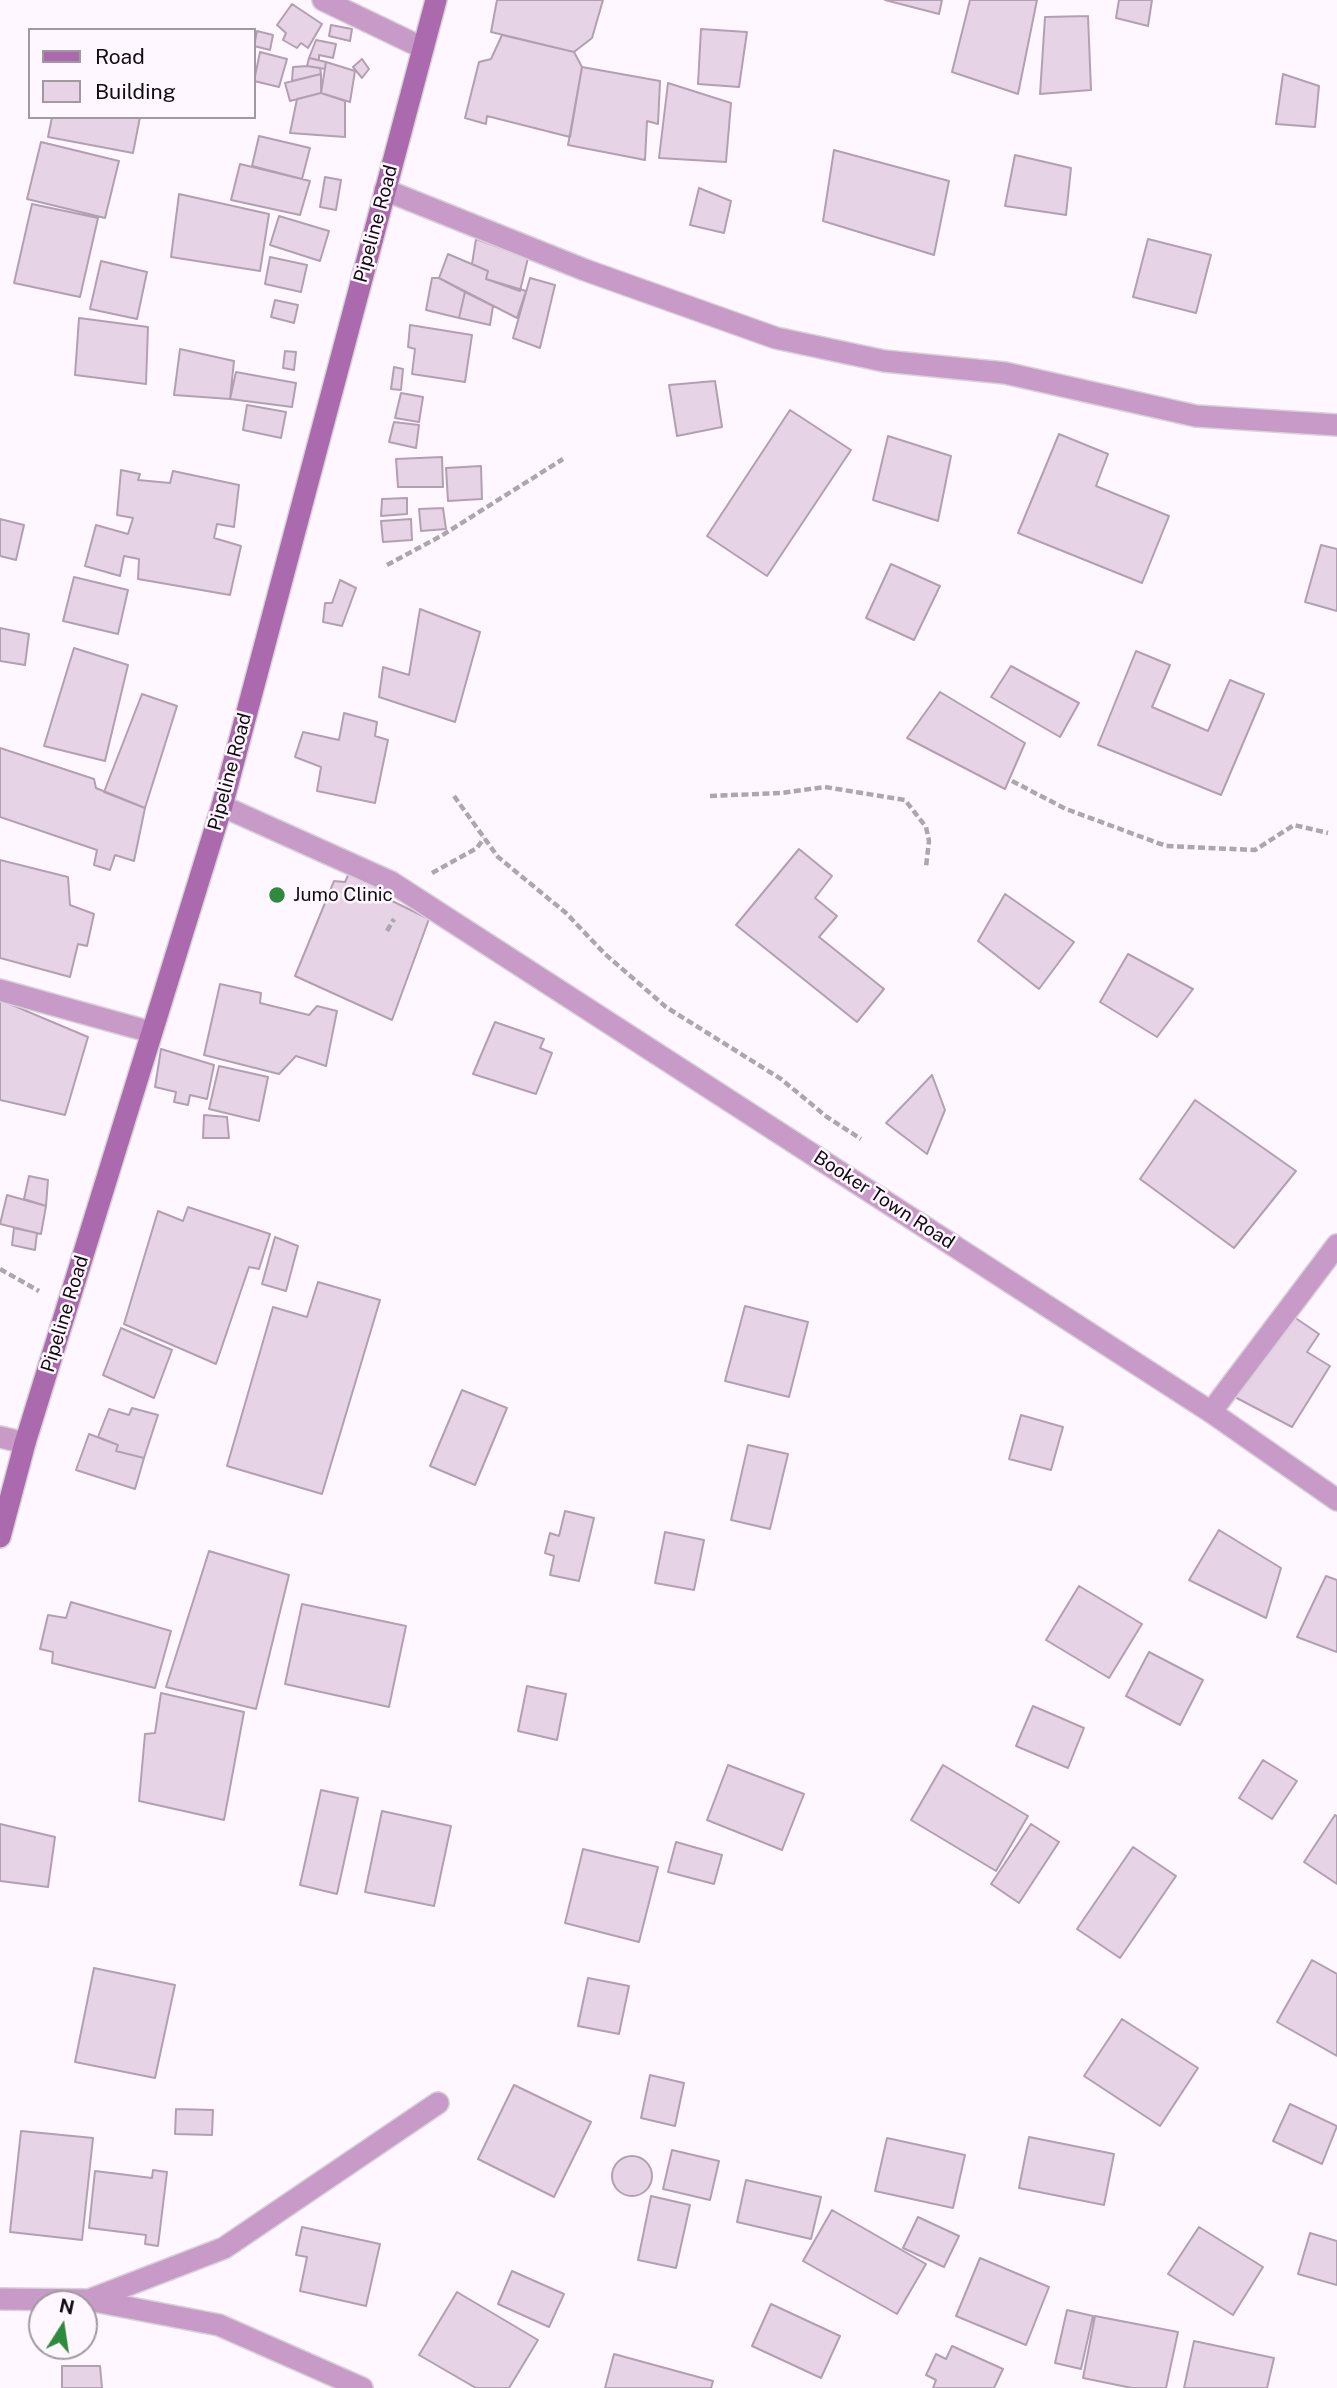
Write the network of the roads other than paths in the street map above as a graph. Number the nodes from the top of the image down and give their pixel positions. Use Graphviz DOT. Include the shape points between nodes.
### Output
graph roads {
  1 [pos="323,0"];
  2 [pos="436,0"];
  3 [pos="424,48"];
  4 [pos="385,190"];
  5 [pos="1337,425"];
  6 [pos="222,806"];
  7 [pos="0,990"];
  8 [pos="151,1032"];
  9 [pos="1337,1245"];
  10 [pos="1211,1412"];
  11 [pos="0,1437"];
  12 [pos="25,1443"];
  13 [pos="1337,1500"];
  14 [pos="0,1537"];
  15 [pos="438,2103"];
  16 [pos="98,2297"];
  17 [pos="0,2299"];
  18 [pos="28,2299"];
  19 [pos="98,2302"];
  20 [pos="362,2388"];
  1 -- 3 [label="street"];
  2 -- 3 [label="street, Pipeline Road"];
  3 -- 4 [label="street, Pipeline Road"];
  4 -- 5 [label="street" via="585,270 776,338 884,361 1005,373 1196,416"];
  4 -- 6 [label="street, Pipeline Road"];
  6 -- 8 [label="street, Pipeline Road"];
  6 -- 10 [label="street, Booker Town Road" via="391,882"];
  7 -- 8 [label="street"];
  8 -- 12 [label="street, Pipeline Road"];
  9 -- 10 [label="street"];
  10 -- 13 [label="street, Booker Town Road"];
  11 -- 12 [label="street"];
  12 -- 14 [label="street, Pipeline Road"];
  15 -- 16 [label="street" via="224,2248"];
  17 -- 18 [label="street"];
  19 -- 20 [label="street" via="219,2325"];
}
